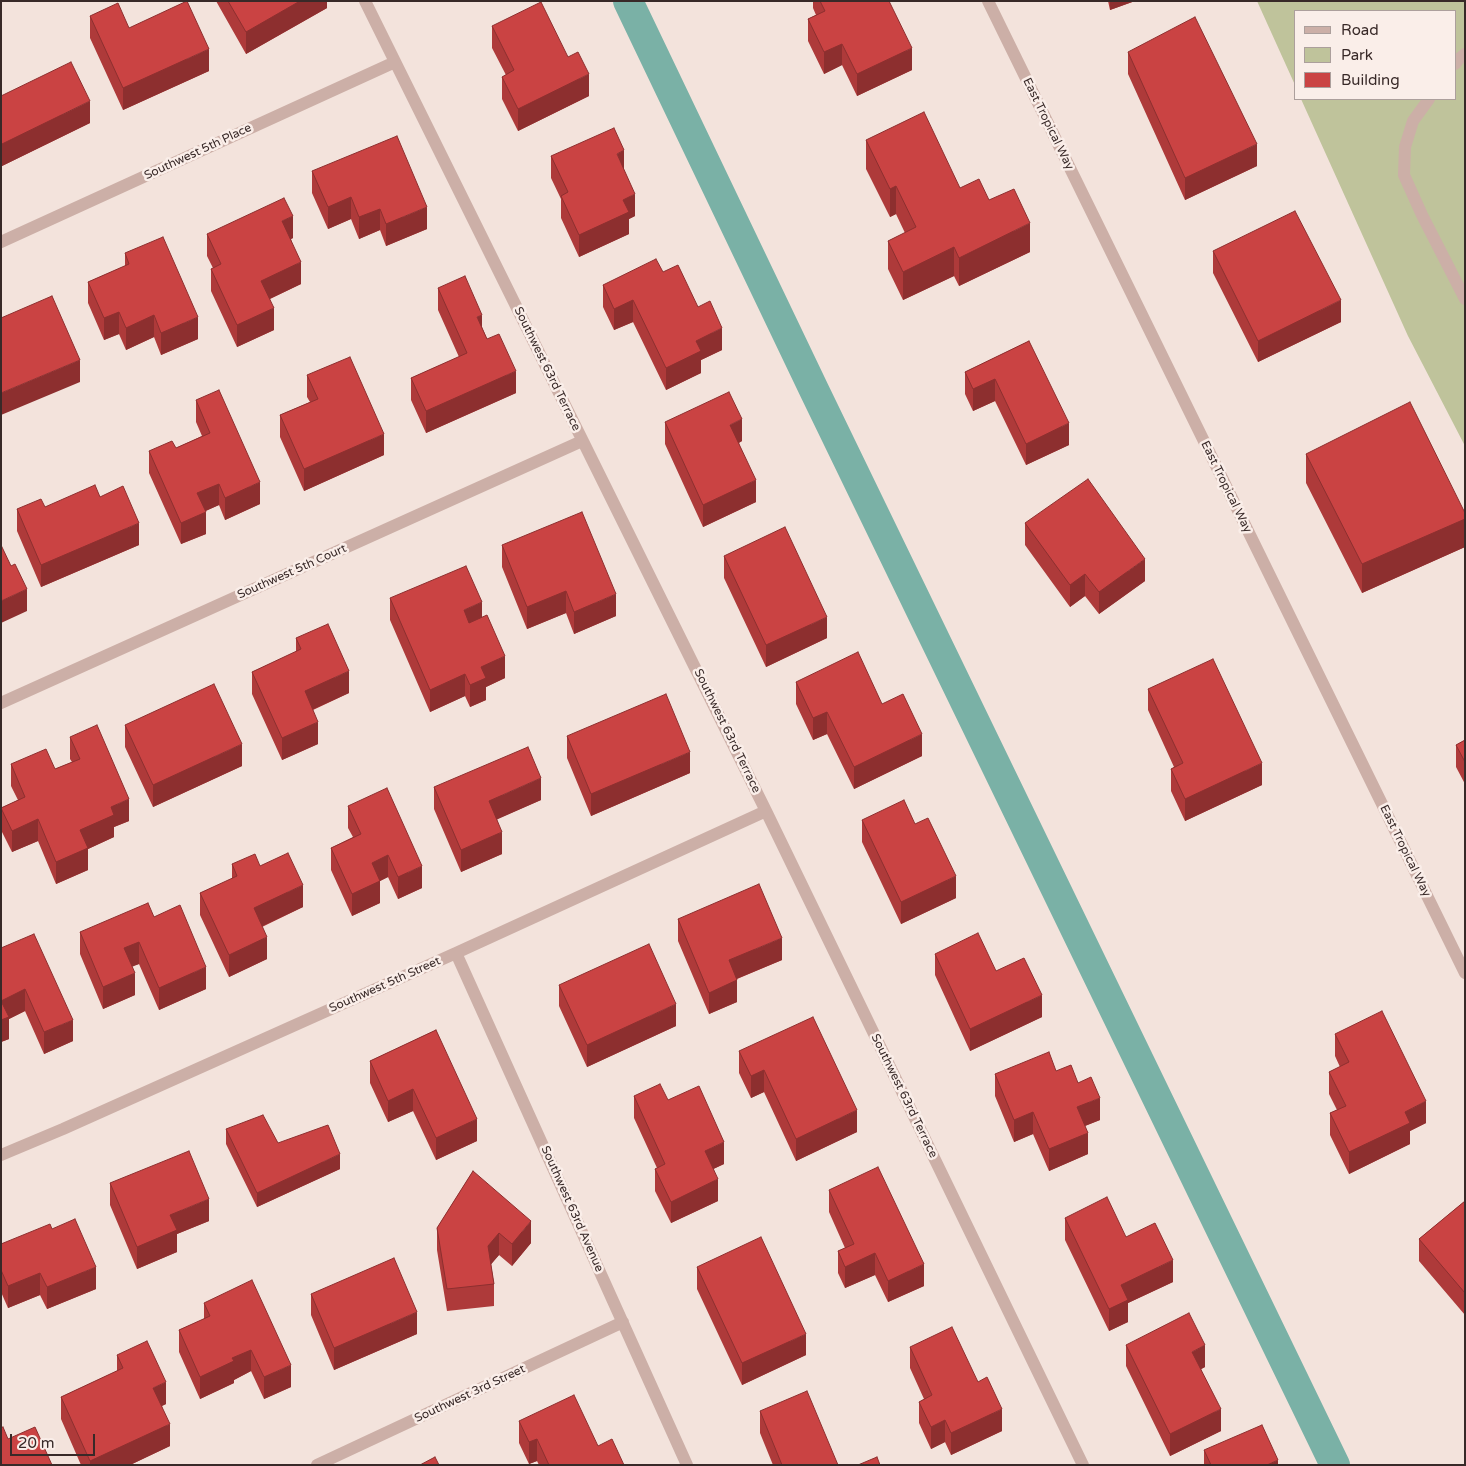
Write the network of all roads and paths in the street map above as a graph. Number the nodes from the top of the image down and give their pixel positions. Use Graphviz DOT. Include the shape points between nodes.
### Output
graph roads {
  1 [pos="365,1"];
  2 [pos="988,1"];
  3 [pos="1465,54"];
  4 [pos="395,62"];
  5 [pos="1456,63"];
  6 [pos="1428,100"];
  7 [pos="1,242"];
  8 [pos="1465,299"];
  9 [pos="582,440"];
  10 [pos="1,703"];
  11 [pos="766,811"];
  12 [pos="456,953"];
  13 [pos="1465,973"];
  14 [pos="1,1154"];
  15 [pos="623,1322"];
  16 [pos="317,1465"];
  17 [pos="687,1465"];
  18 [pos="1082,1465"];
  1 -- 4 [label="street, Southwest 63rd Terrace"];
  2 -- 13 [label="street, East Tropical Way"];
  3 -- 5 [label="street"];
  4 -- 7 [label="street, Southwest 5th Place"];
  4 -- 9 [label="street, Southwest 63rd Terrace"];
  6 -- 8 [label="street" via="1413,121 1405,147 1404,175"];
  9 -- 10 [label="street, Southwest 5th Court"];
  9 -- 11 [label="street, Southwest 63rd Terrace"];
  11 -- 12 [label="street, Southwest 5th Street"];
  11 -- 18 [label="street, Southwest 63rd Terrace"];
  12 -- 14 [label="street, Southwest 5th Street"];
  12 -- 15 [label="street, Southwest 63rd Avenue"];
  15 -- 16 [label="street, Southwest 3rd Street"];
  15 -- 17 [label="street, Southwest 63rd Avenue"];
}
